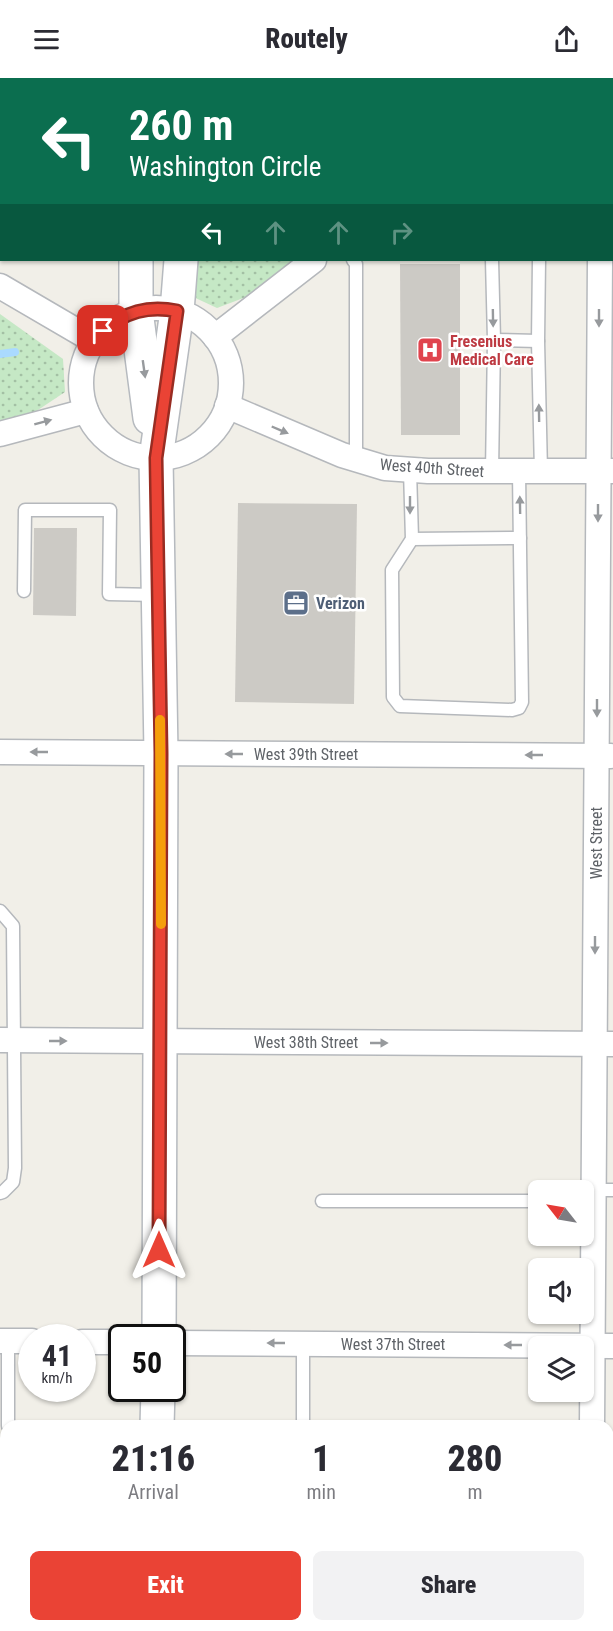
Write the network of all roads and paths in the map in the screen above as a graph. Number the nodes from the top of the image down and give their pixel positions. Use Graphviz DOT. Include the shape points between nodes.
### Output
graph roads {
  1 [pos="136,261"];
  2 [pos="181,261"];
  3 [pos="313,261"];
  4 [pos="354,261"];
  5 [pos="492,261"];
  6 [pos="539,261"];
  7 [pos="600,261"];
  8 [pos="0,286"];
  9 [pos="136,311"];
  10 [pos="177,311"];
  11 [pos="215,337"];
  12 [pos="494,340"];
  13 [pos="94,341"];
  14 [pos="538,341"];
  15 [pos="227,406"];
  16 [pos="86,411"];
  17 [pos="0,434"];
  18 [pos="156,458"];
  19 [pos="356,459"];
  20 [pos="410,470"];
  21 [pos="606,471"];
  22 [pos="492,472"];
  23 [pos="530,472"];
  24 [pos="520,538"];
  25 [pos="412,539"];
  26 [pos="24,591"];
  27 [pos="157,595"];
  28 [pos="605,616"];
  29 [pos="0,752"];
  30 [pos="161,753"];
  31 [pos="605,755"];
  32 [pos="0,911"];
  33 [pos="7,1040"];
  34 [pos="161,1041"];
  35 [pos="604,1044"];
  36 [pos="0,1193"];
  37 [pos="596,1196"];
  38 [pos="322,1201"];
  39 [pos="528,1201"];
  40 [pos="159,1324"];
  41 [pos="13,1341"];
  42 [pos="186,1343"];
  43 [pos="303,1344"];
  44 [pos="603,1346"];
  45 [pos="158,1402"];
  46 [pos="8,1420"];
  47 [pos="157,1420"];
  48 [pos="303,1420"];
  49 [pos="593,1420"];
  1 -- 9 [label="main road"];
  2 -- 10 [label="main road"];
  3 -- 11 [label="street"];
  4 -- 19 [label="lane"];
  5 -- 12 [label="lane, one-way"];
  6 -- 14 [label="lane"];
  7 -- 21 [label="street, West Street, one-way"];
  8 -- 13 [label="street"];
  9 -- 10 [label="street"];
  9 -- 13 [label="street" via="112,322"];
  9 -- 18 [label="main road, one-way"];
  10 -- 11 [label="street" via="198,321"];
  10 -- 18 [label="main road"];
  11 -- 15 [label="street" via="229,370"];
  12 -- 14 [label="lane"];
  12 -- 22 [label="lane"];
  13 -- 16 [label="street" via="82,375"];
  23 -- 14 [label="lane, one-way"];
  15 -- 18 [label="street" via="216,427 200,443 179,454"];
  15 -- 19 [label="street, West 40th Street, one-way"];
  17 -- 16 [label="street, one-way"];
  16 -- 18 [label="street" via="97,430 114,445"];
  18 -- 27 [label="main road"];
  19 -- 20 [label="street, West 40th Street" via="385,468"];
  20 -- 22 [label="street, West 40th Street"];
  20 -- 25 [label="lane, one-way"];
  21 -- 23 [label="street, West 40th Street"];
  21 -- 28 [label="street, West Street, one-way"];
  22 -- 23 [label="street, West 40th Street"];
  24 -- 23 [label="lane, one-way"];
  24 -- 25 [label="lane"];
  24 -- 25 [label="lane" via="522,702 512,710 400,706 393,697 392,570"];
  26 -- 27 [label="lane" via="25,510 110,510 109,594"];
  27 -- 30 [label="main road"];
  28 -- 31 [label="street, West Street, one-way"];
  30 -- 29 [label="street, West 39th Street, one-way"];
  31 -- 30 [label="street, West 39th Street, one-way"];
  30 -- 34 [label="main road"];
  31 -- 35 [label="street, West Street, one-way" via="600,907"];
  32 -- 33 [label="lane" via="13,926"];
  33 -- 34 [label="street, West 38th Street, one-way"];
  33 -- 36 [label="lane" via="15,1168 13,1182"];
  34 -- 35 [label="street, West 38th Street, one-way"];
  34 -- 40 [label="main road"];
  35 -- 37 [label="street, West Street"];
  37 -- 44 [label="street, West Street"];
  38 -- 39 [label="lane"];
  41 -- 46 [label="lane"];
  43 -- 42 [label="street, West 37th Street, one-way"];
  44 -- 43 [label="street, West 37th Street, one-way"];
  43 -- 48 [label="lane"];
  44 -- 49 [label="street, West Street"];
  45 -- 47 [label="main road"];
}
